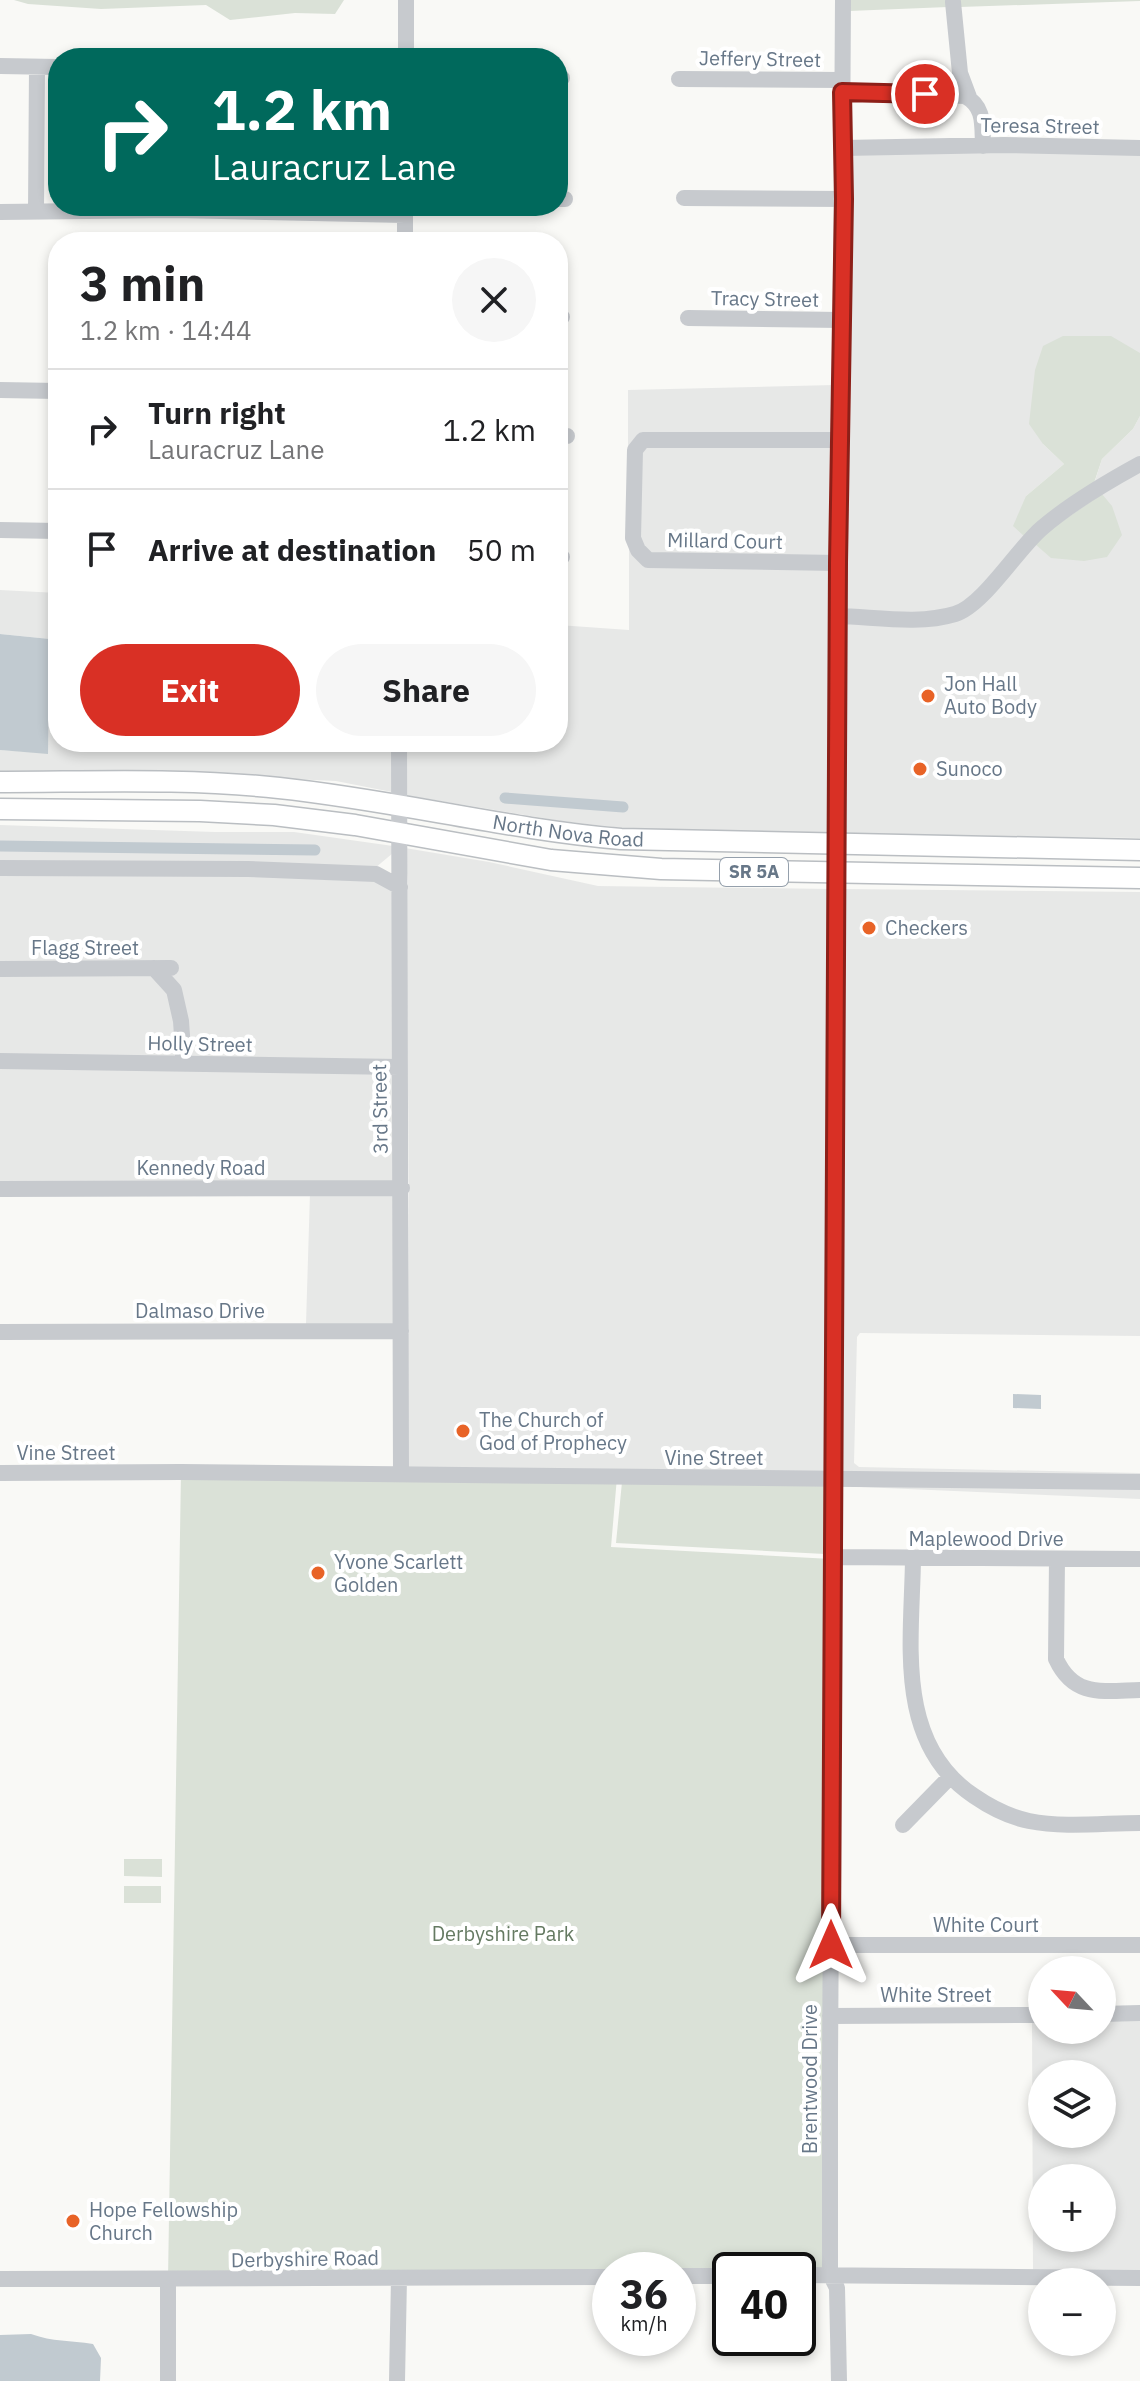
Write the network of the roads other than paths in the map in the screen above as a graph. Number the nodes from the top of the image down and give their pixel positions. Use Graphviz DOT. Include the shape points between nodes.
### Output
graph roads {
  1 [pos="406,0"];
  2 [pos="843,0"];
  3 [pos="953,2"];
  4 [pos="406,48"];
  5 [pos="0,66"];
  6 [pos="37,67"];
  7 [pos="48,67"];
  8 [pos="679,79"];
  9 [pos="842,86"];
  10 [pos="969,97"];
  11 [pos="983,146"];
  12 [pos="843,148"];
  13 [pos="1140,148"];
  14 [pos="684,198"];
  15 [pos="844,199"];
  16 [pos="36,210"];
  17 [pos="48,210"];
  18 [pos="0,212"];
  19 [pos="688,318"];
  20 [pos="841,320"];
  21 [pos="0,390"];
  22 [pos="48,391"];
  23 [pos="839,440"];
  24 [pos="1140,464"];
  25 [pos="0,530"];
  26 [pos="48,531"];
  27 [pos="838,563"];
  28 [pos="838,616"];
  29 [pos="399,752"];
  30 [pos="0,782"];
  31 [pos="398,805"];
  32 [pos="0,809"];
  33 [pos="399,834"];
  34 [pos="837,846"];
  35 [pos="1044,849"];
  36 [pos="1140,850"];
  37 [pos="399,856"];
  38 [pos="0,868"];
  39 [pos="837,872"];
  40 [pos="376,874"];
  41 [pos="994,875"];
  42 [pos="1140,878"];
  43 [pos="400,887"];
  44 [pos="0,969"];
  45 [pos="0,1061"];
  46 [pos="184,1064"];
  47 [pos="399,1067"];
  48 [pos="402,1188"];
  49 [pos="0,1189"];
  50 [pos="401,1331"];
  51 [pos="0,1332"];
  52 [pos="0,1473"];
  53 [pos="401,1474"];
  54 [pos="832,1478"];
  55 [pos="1140,1482"];
  56 [pos="832,1557"];
  57 [pos="913,1559"];
  58 [pos="1057,1559"];
  59 [pos="1140,1559"];
  60 [pos="1140,1690"];
  61 [pos="950,1777"];
  62 [pos="1140,1823"];
  63 [pos="903,1825"];
  64 [pos="831,1945"];
  65 [pos="1140,1945"];
  66 [pos="1140,2013"];
  67 [pos="1116,2014"];
  68 [pos="1028,2015"];
  69 [pos="830,2016"];
  70 [pos="816,2274"];
  71 [pos="830,2274"];
  72 [pos="592,2277"];
  73 [pos="399,2278"];
  74 [pos="1140,2278"];
  75 [pos="0,2279"];
  76 [pos="168,2280"];
  77 [pos="168,2381"];
  78 [pos="397,2381"];
  79 [pos="839,2381"];
  1 -- 4 [label="street"];
  2 -- 9 [label="street, Brentwood Drive"];
  3 -- 10 [label="street" via="960,73"];
  5 -- 6 [label="street"];
  6 -- 7 [label="street"];
  6 -- 16 [label="street"];
  8 -- 9 [label="street, Jeffery Street"];
  9 -- 10 [label="street, Jeffery Street"];
  9 -- 12 [label="street, Brentwood Drive"];
  10 -- 11 [label="street" via="982,115"];
  11 -- 12 [label="street, Teresa Street"];
  11 -- 13 [label="street, Teresa Street"];
  12 -- 15 [label="street, Brentwood Drive"];
  14 -- 15 [label="street"];
  15 -- 20 [label="street, Brentwood Drive"];
  16 -- 17 [label="street"];
  16 -- 18 [label="street"];
  19 -- 20 [label="street, Tracy Street"];
  20 -- 23 [label="street, Brentwood Drive"];
  21 -- 22 [label="street"];
  23 -- 27 [label="street, Brentwood Drive"];
  23 -- 27 [label="street, Millard Court" via="643,440 635,450 633,538 648,560"];
  24 -- 28 [label="street" via="1041,528 959,613 932,619"];
  25 -- 26 [label="street"];
  27 -- 28 [label="street, Brentwood Drive"];
  28 -- 34 [label="street, Brentwood Drive"];
  29 -- 31 [label="street, 3rd Street"];
  30 -- 31 [label="main road, North Nova Road / SR 5A" via="236,785"];
  31 -- 33 [label="street, 3rd Street"];
  31 -- 34 [label="main road, North Nova Road / SR 5A" via="574,835"];
  32 -- 33 [label="main road, North Nova Road / SR 5A" via="237,812"];
  33 -- 37 [label="street, 3rd Street"];
  33 -- 39 [label="main road, North Nova Road / SR 5A" via="583,863"];
  34 -- 35 [label="main road, North Nova Road / SR 5A"];
  34 -- 39 [label="street, Brentwood Drive"];
  35 -- 36 [label="main road, North Nova Road / SR 5A"];
  35 -- 41 [label="main road" via="1008,863"];
  37 -- 40 [label="street"];
  37 -- 43 [label="street, 3rd Street"];
  38 -- 40 [label="street"];
  39 -- 41 [label="main road, North Nova Road / SR 5A"];
  39 -- 54 [label="street, Brentwood Drive"];
  40 -- 43 [label="street"];
  41 -- 42 [label="main road, North Nova Road / SR 5A"];
  43 -- 47 [label="street, 3rd Street"];
  44 -- 46 [label="street, Flagg Street" via="162,968 174,990"];
  45 -- 46 [label="street, Holly Street"];
  46 -- 47 [label="street, Holly Street"];
  47 -- 48 [label="street, 3rd Street"];
  48 -- 49 [label="street, Kennedy Road"];
  48 -- 50 [label="street, 3rd Street"];
  50 -- 51 [label="street, Dalmaso Drive"];
  50 -- 53 [label="street, 3rd Street"];
  52 -- 53 [label="street, Vine Street"];
  53 -- 54 [label="street, Vine Street"];
  54 -- 55 [label="street, Vine Street"];
  54 -- 56 [label="street, Brentwood Drive"];
  56 -- 57 [label="street, Maplewood Drive"];
  56 -- 64 [label="street, Brentwood Drive"];
  57 -- 58 [label="street, Maplewood Drive"];
  57 -- 61 [label="street" via="915,1712 922,1734"];
  58 -- 59 [label="street, Maplewood Drive"];
  58 -- 60 [label="street" via="1056,1659 1063,1674 1090,1691"];
  61 -- 62 [label="street" via="986,1804 1029,1821"];
  61 -- 63 [label="street"];
  64 -- 65 [label="street, White Court"];
  64 -- 69 [label="street, Brentwood Drive"];
  66 -- 67 [label="street"];
  68 -- 69 [label="street, White Street"];
  69 -- 71 [label="street, Brentwood Drive"];
  70 -- 71 [label="street"];
  71 -- 74 [label="street"];
  71 -- 79 [label="street, Brentwood Drive" via="837,2288"];
  72 -- 73 [label="street, Derbyshire Road"];
  73 -- 76 [label="street, Derbyshire Road"];
  73 -- 78 [label="street"];
  75 -- 76 [label="street, Derbyshire Road"];
  76 -- 77 [label="street"];
}
